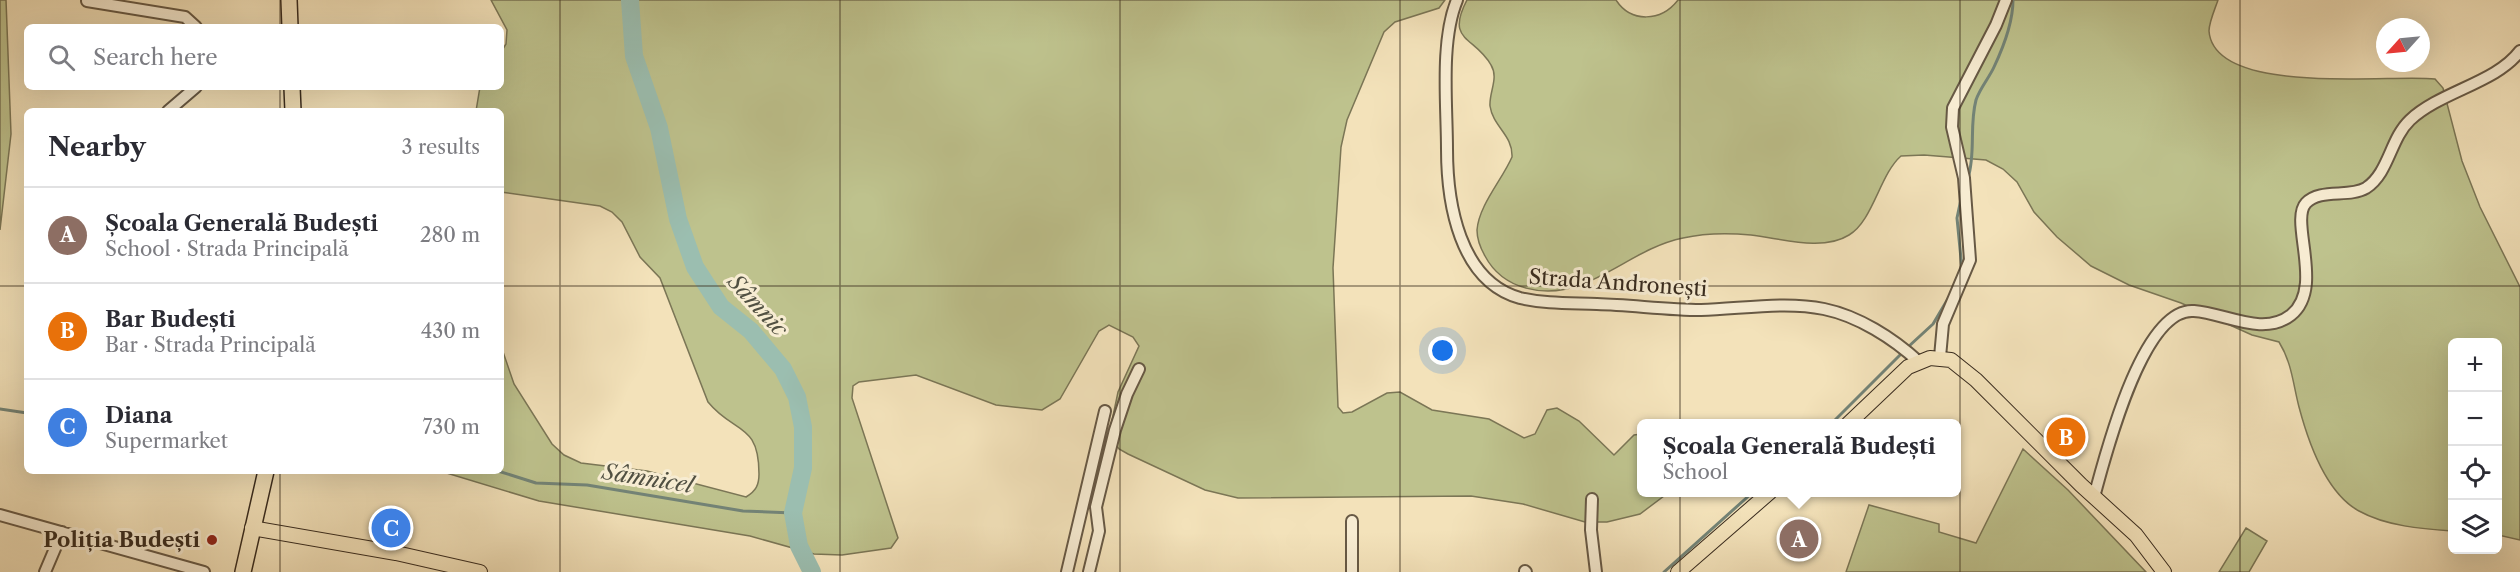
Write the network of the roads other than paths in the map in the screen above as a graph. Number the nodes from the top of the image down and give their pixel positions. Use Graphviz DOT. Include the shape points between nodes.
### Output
graph roads {
  1 [pos="289,0"];
  2 [pos="1457,0"];
  3 [pos="2006,0"];
  4 [pos="87,1"];
  5 [pos="193,24"];
  6 [pos="290,24"];
  7 [pos="2520,51"];
  8 [pos="192,90"];
  9 [pos="292,90"];
  10 [pos="172,108"];
  11 [pos="293,108"];
  12 [pos="1911,355"];
  13 [pos="1940,357"];
  14 [pos="1139,369"];
  15 [pos="1105,411"];
  16 [pos="1852,419"];
  17 [pos="265,474"];
  18 [pos="1764,497"];
  19 [pos="2094,497"];
  20 [pos="1592,499"];
  21 [pos="0,515"];
  22 [pos="1352,521"];
  23 [pos="252,528"];
  24 [pos="62,532"];
  25 [pos="45,572"];
  26 [pos="204,572"];
  27 [pos="243,572"];
  28 [pos="480,572"];
  29 [pos="1067,572"];
  30 [pos="1089,572"];
  31 [pos="1352,572"];
  32 [pos="1596,572"];
  33 [pos="1678,572"];
  34 [pos="2164,572"];
  1 -- 6 [label="highway"];
  2 -- 12 [label="street, Strada Andronești" via="1449,43 1450,200 1468,253 1496,287 1518,297 1545,302 1698,310 1809,306 1848,317"];
  3 -- 13 [label="street" via="1953,108 1952,127 1964,178 1970,260 1943,324"];
  4 -- 5 [label="street" via="185,17"];
  7 -- 19 [label="street" via="2501,70 2434,102 2408,121 2376,179 2367,187 2306,202 2302,223 2306,259 2304,297 2288,318 2277,322 2243,322 2194,311 2178,315 2162,326 2142,357"];
  8 -- 10 [label="street"];
  9 -- 11 [label="highway"];
  12 -- 13 [label="main road"];
  12 -- 16 [label="main road" via="1908,368"];
  13 -- 19 [label="main road" via="1969,374"];
  14 -- 30 [label="street" via="1115,430 1096,507 1099,531"];
  15 -- 29 [label="street"];
  17 -- 23 [label="highway"];
  18 -- 33 [label="main road"];
  19 -- 34 [label="main road" via="2146,545"];
  20 -- 32 [label="street"];
  21 -- 24 [label="street"];
  22 -- 31 [label="street"];
  23 -- 27 [label="highway"];
  23 -- 28 [label="main road"];
  24 -- 25 [label="street"];
  24 -- 26 [label="street"];
}
